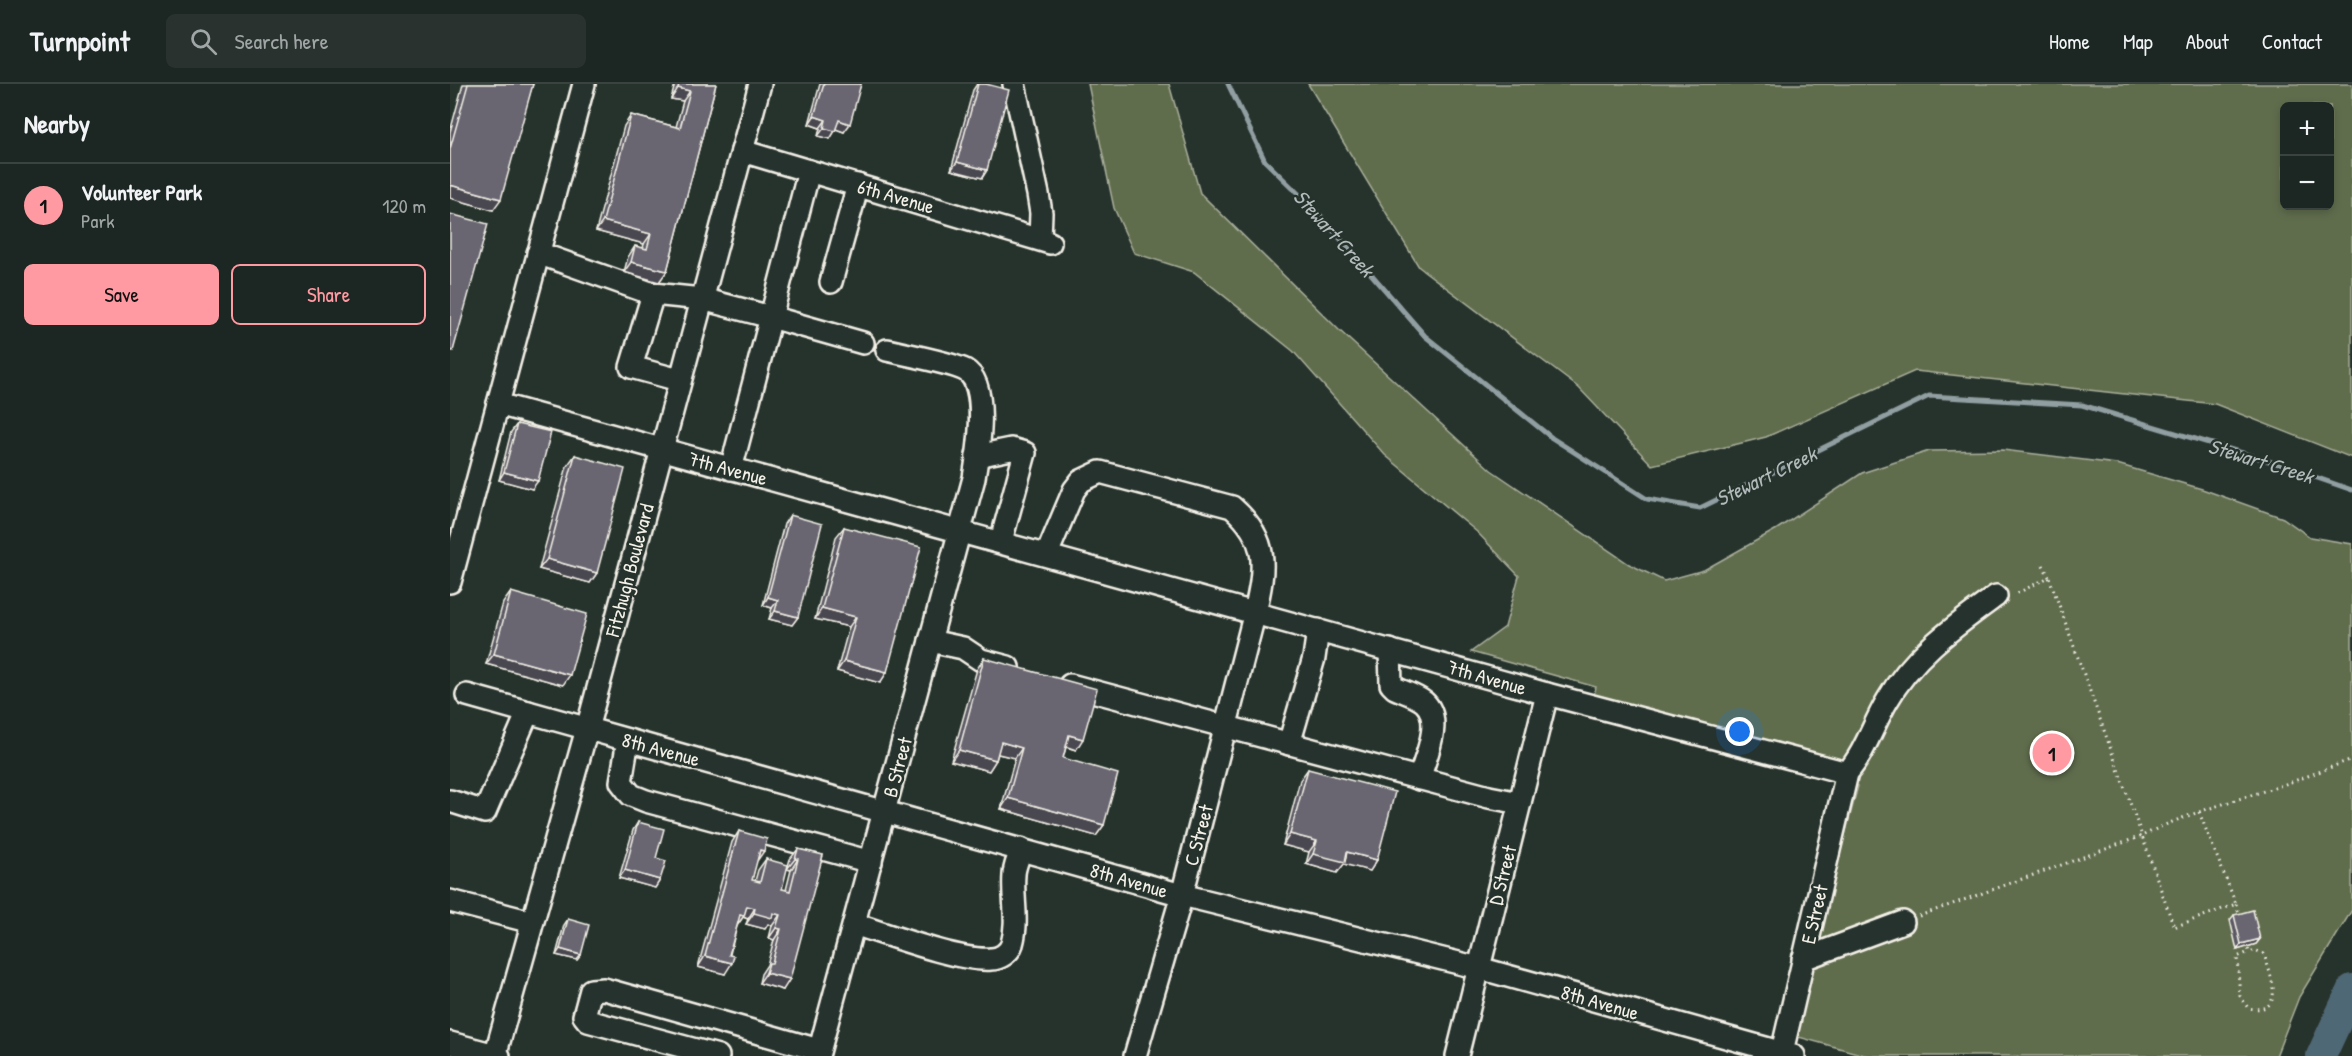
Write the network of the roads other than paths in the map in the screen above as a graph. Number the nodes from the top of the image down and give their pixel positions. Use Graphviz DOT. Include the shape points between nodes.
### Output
graph roads {
  1 [pos="584,84"];
  2 [pos="760,84"];
  3 [pos="1014,84"];
  4 [pos="742,151"];
  5 [pos="809,171"];
  6 [pos="858,185"];
  7 [pos="538,253"];
  8 [pos="831,282"];
  9 [pos="653,294"];
  10 [pos="702,300"];
  11 [pos="771,317"];
  12 [pos="863,343"];
  13 [pos="887,350"];
  14 [pos="679,380"];
  15 [pos="498,404"];
  16 [pos="660,450"];
  17 [pos="977,456"];
  18 [pos="731,469"];
  19 [pos="959,530"];
  20 [pos="1001,541"];
  21 [pos="1047,554"];
  22 [pos="450,582"];
  23 [pos="2004,596"];
  24 [pos="1255,612"];
  25 [pos="1318,630"];
  26 [pos="930,641"];
  27 [pos="1390,650"];
  28 [pos="1024,672"];
  29 [pos="1046,678"];
  30 [pos="1547,694"];
  31 [pos="467,695"];
  32 [pos="528,712"];
  33 [pos="1226,727"];
  34 [pos="587,729"];
  35 [pos="628,740"];
  36 [pos="1289,744"];
  37 [pos="1847,773"];
  38 [pos="1419,779"];
  39 [pos="450,801"];
  40 [pos="1520,803"];
  41 [pos="886,810"];
  42 [pos="1021,849"];
  43 [pos="871,862"];
  44 [pos="1182,895"];
  45 [pos="450,901"];
  46 [pos="532,922"];
  47 [pos="1903,922"];
  48 [pos="854,924"];
  49 [pos="1803,959"];
  50 [pos="1479,968"];
  51 [pos="450,1043"];
  52 [pos="785,1049"];
  53 [pos="818,1053"];
  54 [pos="1786,1055"];
  55 [pos="496,1056"];
  56 [pos="718,1056"];
  57 [pos="1135,1056"];
  58 [pos="1457,1056"];
  1 -- 7 [label="street"];
  2 -- 4 [label="street, Fitzhugh Boulevard"];
  3 -- 6 [label="street, 6th Avenue" via="1045,241"];
  4 -- 5 [label="street, 6th Avenue"];
  4 -- 10 [label="street, Fitzhugh Boulevard"];
  5 -- 6 [label="street, 6th Avenue"];
  5 -- 11 [label="street"];
  6 -- 8 [label="street"];
  7 -- 9 [label="street"];
  7 -- 15 [label="street"];
  9 -- 10 [label="street"];
  9 -- 14 [label="street" via="631,367"];
  10 -- 11 [label="street"];
  10 -- 14 [label="street, Fitzhugh Boulevard"];
  11 -- 12 [label="street"];
  11 -- 18 [label="street"];
  13 -- 17 [label="street, B Street" via="965,370 975,381 979,394"];
  14 -- 16 [label="street, Fitzhugh Boulevard"];
  15 -- 16 [label="street, 7th Avenue"];
  15 -- 22 [label="street"];
  16 -- 18 [label="street, 7th Avenue"];
  16 -- 34 [label="street, Fitzhugh Boulevard"];
  17 -- 19 [label="street, B Street"];
  17 -- 20 [label="street" via="1011,449 1024,453"];
  18 -- 19 [label="street, 7th Avenue"];
  19 -- 20 [label="street, 7th Avenue"];
  19 -- 26 [label="street, B Street"];
  20 -- 21 [label="street, 7th Avenue"];
  21 -- 24 [label="street, 7th Avenue"];
  21 -- 24 [label="street, C Street" via="1074,490 1089,476 1112,473 1188,494 1232,507 1258,538 1264,570"];
  23 -- 37 [label="street" via="1931,645 1888,699"];
  24 -- 25 [label="street, 7th Avenue"];
  24 -- 33 [label="street, C Street"];
  25 -- 27 [label="street, 7th Avenue"];
  25 -- 36 [label="street"];
  26 -- 28 [label="street" via="963,648 981,660"];
  26 -- 41 [label="street, B Street"];
  27 -- 30 [label="street, 7th Avenue"];
  27 -- 38 [label="street" via="1391,684 1425,703 1431,711 1434,727"];
  29 -- 33 [label="street"];
  30 -- 37 [label="street, 7th Avenue"];
  30 -- 40 [label="street, D Street"];
  31 -- 32 [label="street, 8th Avenue"];
  32 -- 34 [label="street, 8th Avenue"];
  32 -- 39 [label="street" via="484,812"];
  33 -- 36 [label="street"];
  33 -- 44 [label="street, C Street"];
  34 -- 35 [label="street, 8th Avenue"];
  34 -- 46 [label="street, Fitzhugh Boulevard"];
  35 -- 41 [label="street, 8th Avenue"];
  35 -- 43 [label="street" via="621,782 631,795"];
  36 -- 38 [label="street"];
  37 -- 49 [label="street, E Street"];
  38 -- 40 [label="street"];
  40 -- 50 [label="street, D Street"];
  41 -- 42 [label="street, 8th Avenue"];
  41 -- 43 [label="street, B Street"];
  42 -- 44 [label="street, 8th Avenue"];
  42 -- 48 [label="street" via="1014,875 1017,913 1011,946 994,959 957,954"];
  43 -- 48 [label="street, B Street"];
  44 -- 50 [label="street, 8th Avenue"];
  44 -- 57 [label="street, C Street"];
  45 -- 46 [label="street"];
  46 -- 55 [label="street, Fitzhugh Boulevard"];
  47 -- 49 [label="street"];
  48 -- 53 [label="street, B Street"];
  49 -- 54 [label="street, E Street"];
  50 -- 54 [label="street, 8th Avenue"];
  50 -- 58 [label="street, D Street"];
  51 -- 55 [label="street"];
  52 -- 53 [label="street"];
  52 -- 56 [label="street" via="604,989 591,990 584,1016 588,1021"];
}
